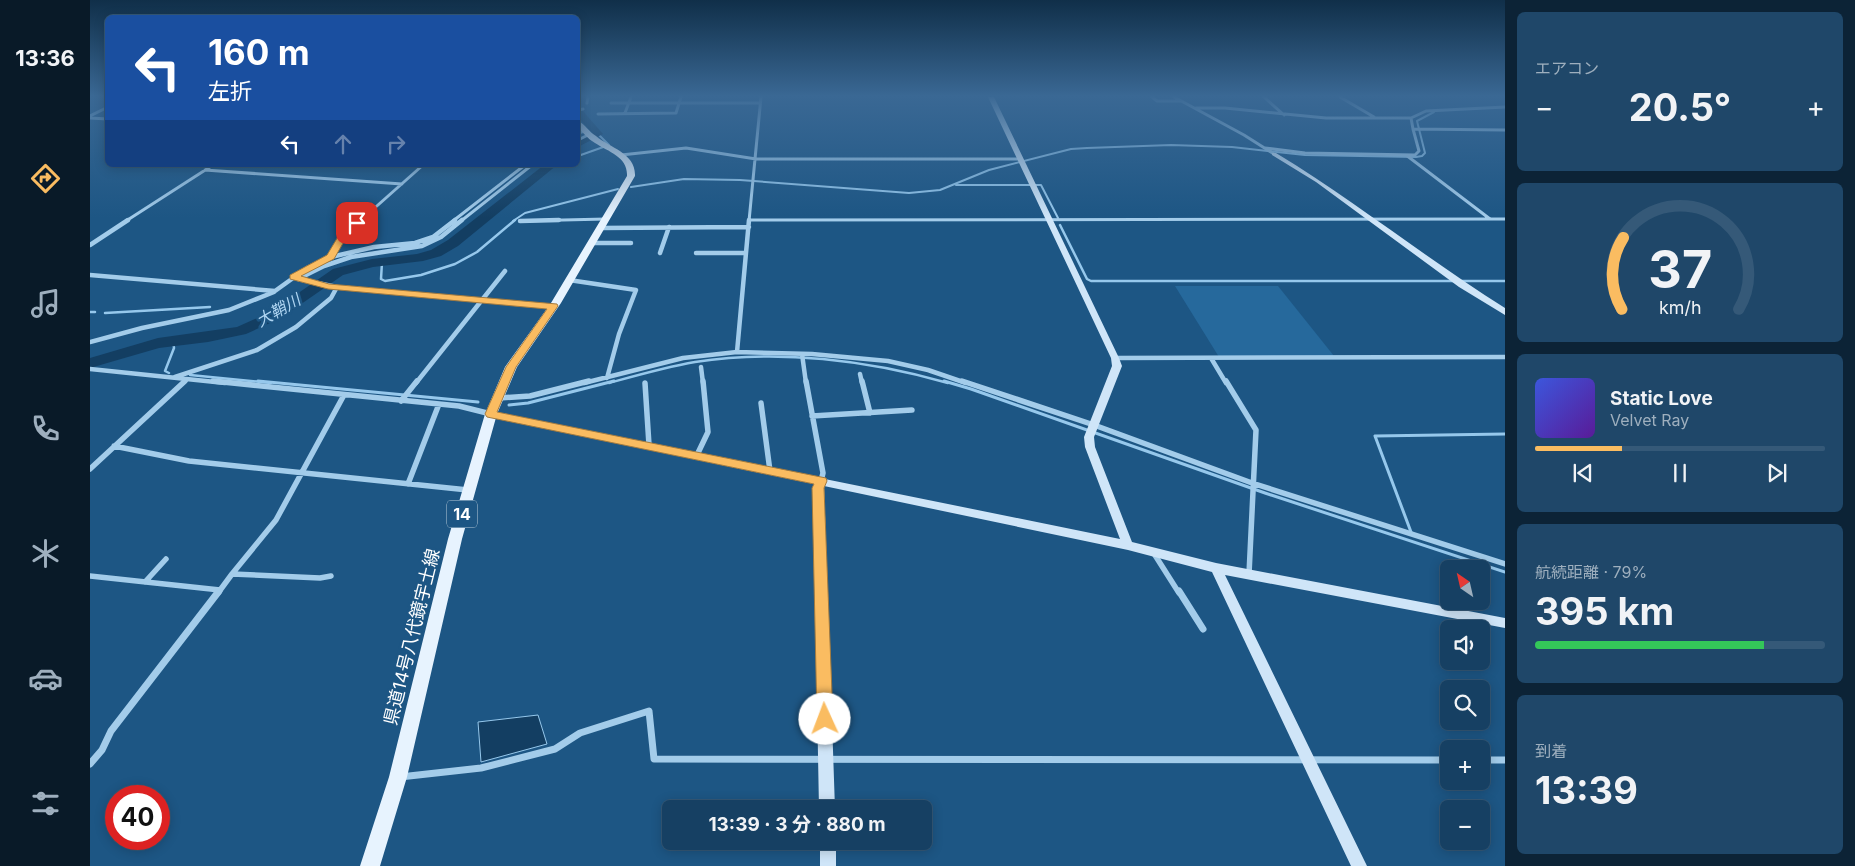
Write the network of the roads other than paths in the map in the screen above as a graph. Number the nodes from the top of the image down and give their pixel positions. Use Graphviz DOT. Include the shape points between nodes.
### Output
graph roads {
  1 [pos="591,137"];
  2 [pos="758,137"];
  3 [pos="1011,137"];
  4 [pos="1247,137"];
  5 [pos="1416,137"];
  6 [pos="1265,148"];
  7 [pos="1273,153"];
  8 [pos="621,155"];
  9 [pos="1406,155"];
  10 [pos="756,159"];
  11 [pos="1022,161"];
  12 [pos="210,167"];
  13 [pos="421,167"];
  14 [pos="523,167"];
  15 [pos="529,167"];
  16 [pos="205,170"];
  17 [pos="402,184"];
  18 [pos="1490,219"];
  19 [pos="1505,219"];
  20 [pos="750,220"];
  21 [pos="1050,220"];
  22 [pos="1371,220"];
  23 [pos="520,221"];
  24 [pos="603,223"];
  25 [pos="669,227"];
  26 [pos="748,227"];
  27 [pos="591,243"];
  28 [pos="631,243"];
  29 [pos="90,245"];
  30 [pos="660,253"];
  31 [pos="696,253"];
  32 [pos="746,253"];
  33 [pos="331,257"];
  34 [pos="505,271"];
  35 [pos="90,275"];
  36 [pos="293,277"];
  37 [pos="298,279"];
  38 [pos="568,280"];
  39 [pos="337,287"];
  40 [pos="275,291"];
  41 [pos="483,300"];
  42 [pos="553,306"];
  43 [pos="1505,312"];
  44 [pos="90,342"];
  45 [pos="737,352"];
  46 [pos="802,356"];
  47 [pos="1115,358"];
  48 [pos="1211,358"];
  49 [pos="1505,358"];
  50 [pos="701,367"];
  51 [pos="90,369"];
  52 [pos="860,374"];
  53 [pos="174,378"];
  54 [pos="607,378"];
  55 [pos="186,380"];
  56 [pos="645,383"];
  57 [pos="344,395"];
  58 [pos="497,398"];
  59 [pos="402,400"];
  60 [pos="761,403"];
  61 [pos="439,404"];
  62 [pos="912,410"];
  63 [pos="870,413"];
  64 [pos="491,414"];
  65 [pos="812,416"];
  66 [pos="1092,430"];
  67 [pos="649,445"];
  68 [pos="114,446"];
  69 [pos="697,455"];
  70 [pos="90,469"];
  71 [pos="770,471"];
  72 [pos="302,474"];
  73 [pos="821,481"];
  74 [pos="1252,483"];
  75 [pos="408,484"];
  76 [pos="469,490"];
  77 [pos="1128,545"];
  78 [pos="1153,552"];
  79 [pos="166,559"];
  80 [pos="1505,564"];
  81 [pos="1216,568"];
  82 [pos="232,574"];
  83 [pos="1249,574"];
  84 [pos="90,576"];
  85 [pos="331,576"];
  86 [pos="145,582"];
  87 [pos="220,590"];
  88 [pos="1505,623"];
  89 [pos="1203,629"];
  90 [pos="826,758"];
  91 [pos="1308,759"];
  92 [pos="1440,760"];
  93 [pos="1490,760"];
  94 [pos="1505,760"];
  95 [pos="90,764"];
  96 [pos="398,777"];
  97 [pos="828,800"];
  98 [pos="828,850"];
  99 [pos="370,866"];
  100 [pos="828,866"];
  101 [pos="1359,866"];
  1 -- 8 [label="main road"];
  2 -- 10 [label="street"];
  3 -- 11 [label="street"];
  4 -- 6 [label="street"];
  5 -- 9 [label="street" via="1420,151"];
  6 -- 7 [label="street"];
  6 -- 9 [label="street" via="1305,153"];
  7 -- 22 [label="street"];
  8 -- 10 [label="street" via="686,148"];
  8 -- 24 [label="main road, 県道14号八代鏡宇土線 / 14" via="633,170"];
  9 -- 18 [label="street"];
  10 -- 11 [label="street"];
  10 -- 20 [label="street"];
  11 -- 21 [label="street"];
  12 -- 16 [label="street"];
  13 -- 17 [label="street"];
  14 -- 33 [label="street" via="433,237"];
  15 -- 37 [label="street" via="433,241 422,246 351,257"];
  16 -- 17 [label="street"];
  16 -- 29 [label="street"];
  17 -- 33 [label="street" via="342,236"];
  18 -- 19 [label="street"];
  18 -- 22 [label="street"];
  20 -- 21 [label="street"];
  20 -- 26 [label="street"];
  21 -- 22 [label="street"];
  21 -- 47 [label="street"];
  22 -- 43 [label="street"];
  23 -- 24 [label="street"];
  24 -- 25 [label="street"];
  24 -- 27 [label="main road, 県道14号八代鏡宇土線 / 14"];
  25 -- 26 [label="street"];
  25 -- 30 [label="street"];
  26 -- 32 [label="street"];
  27 -- 28 [label="street"];
  27 -- 38 [label="main road, 県道14号八代鏡宇土線 / 14"];
  31 -- 32 [label="street"];
  32 -- 45 [label="street"];
  33 -- 36 [label="street"];
  34 -- 41 [label="street"];
  35 -- 40 [label="street"];
  36 -- 37 [label="street"];
  36 -- 40 [label="street"];
  37 -- 39 [label="street"];
  38 -- 42 [label="main road, 県道14号八代鏡宇土線 / 14"];
  38 -- 54 [label="street" via="636,290"];
  39 -- 41 [label="street"];
  39 -- 53 [label="street" via="332,298 296,327 257,350"];
  40 -- 44 [label="street" via="229,311 138,328"];
  41 -- 42 [label="street"];
  41 -- 59 [label="street"];
  42 -- 58 [label="main road, 県道14号八代鏡宇土線 / 14" via="511,367"];
  45 -- 46 [label="street"];
  45 -- 54 [label="street" via="682,358"];
  46 -- 65 [label="street"];
  46 -- 66 [label="street" via="888,362 928,370"];
  47 -- 48 [label="street"];
  47 -- 66 [label="street" via="1117,366"];
  48 -- 49 [label="street"];
  48 -- 74 [label="street" via="1256,430"];
  50 -- 69 [label="street" via="708,432"];
  51 -- 53 [label="street"];
  52 -- 63 [label="street"];
  53 -- 55 [label="street"];
  54 -- 58 [label="street" via="530,396"];
  55 -- 57 [label="street"];
  55 -- 68 [label="street"];
  56 -- 67 [label="street"];
  57 -- 59 [label="street"];
  57 -- 72 [label="street"];
  58 -- 64 [label="main road, 県道14号八代鏡宇土線 / 14"];
  59 -- 61 [label="street"];
  60 -- 71 [label="street"];
  61 -- 64 [label="street"];
  61 -- 75 [label="street"];
  62 -- 63 [label="street"];
  63 -- 65 [label="street"];
  64 -- 67 [label="street"];
  64 -- 76 [label="main road, 県道14号八代鏡宇土線 / 14"];
  65 -- 73 [label="street" via="823,473"];
  66 -- 74 [label="street"];
  66 -- 77 [label="street" via="1090,447"];
  67 -- 69 [label="street"];
  68 -- 70 [label="street"];
  68 -- 72 [label="street" via="189,461"];
  69 -- 71 [label="street"];
  71 -- 73 [label="street"];
  72 -- 75 [label="street"];
  72 -- 82 [label="street" via="276,520"];
  73 -- 77 [label="street"];
  73 -- 90 [label="street" via="818,488"];
  74 -- 80 [label="street"];
  74 -- 83 [label="street"];
  75 -- 76 [label="street"];
  76 -- 96 [label="main road, 県道14号八代鏡宇土線 / 14"];
  77 -- 78 [label="street"];
  78 -- 81 [label="street"];
  78 -- 89 [label="street"];
  79 -- 86 [label="street"];
  81 -- 83 [label="street"];
  81 -- 91 [label="street"];
  82 -- 85 [label="street"];
  82 -- 87 [label="street"];
  83 -- 88 [label="street"];
  84 -- 86 [label="street"];
  86 -- 87 [label="street"];
  87 -- 95 [label="street" via="110,731 102,750"];
  90 -- 91 [label="street"];
  90 -- 96 [label="street" via="654,759 649,711 580,734 555,749 481,768"];
  90 -- 97 [label="street"];
  91 -- 92 [label="street"];
  91 -- 101 [label="street"];
  93 -- 94 [label="street"];
  96 -- 99 [label="main road, 県道14号八代鏡宇土線 / 14"];
  98 -- 100 [label="street"];
}
